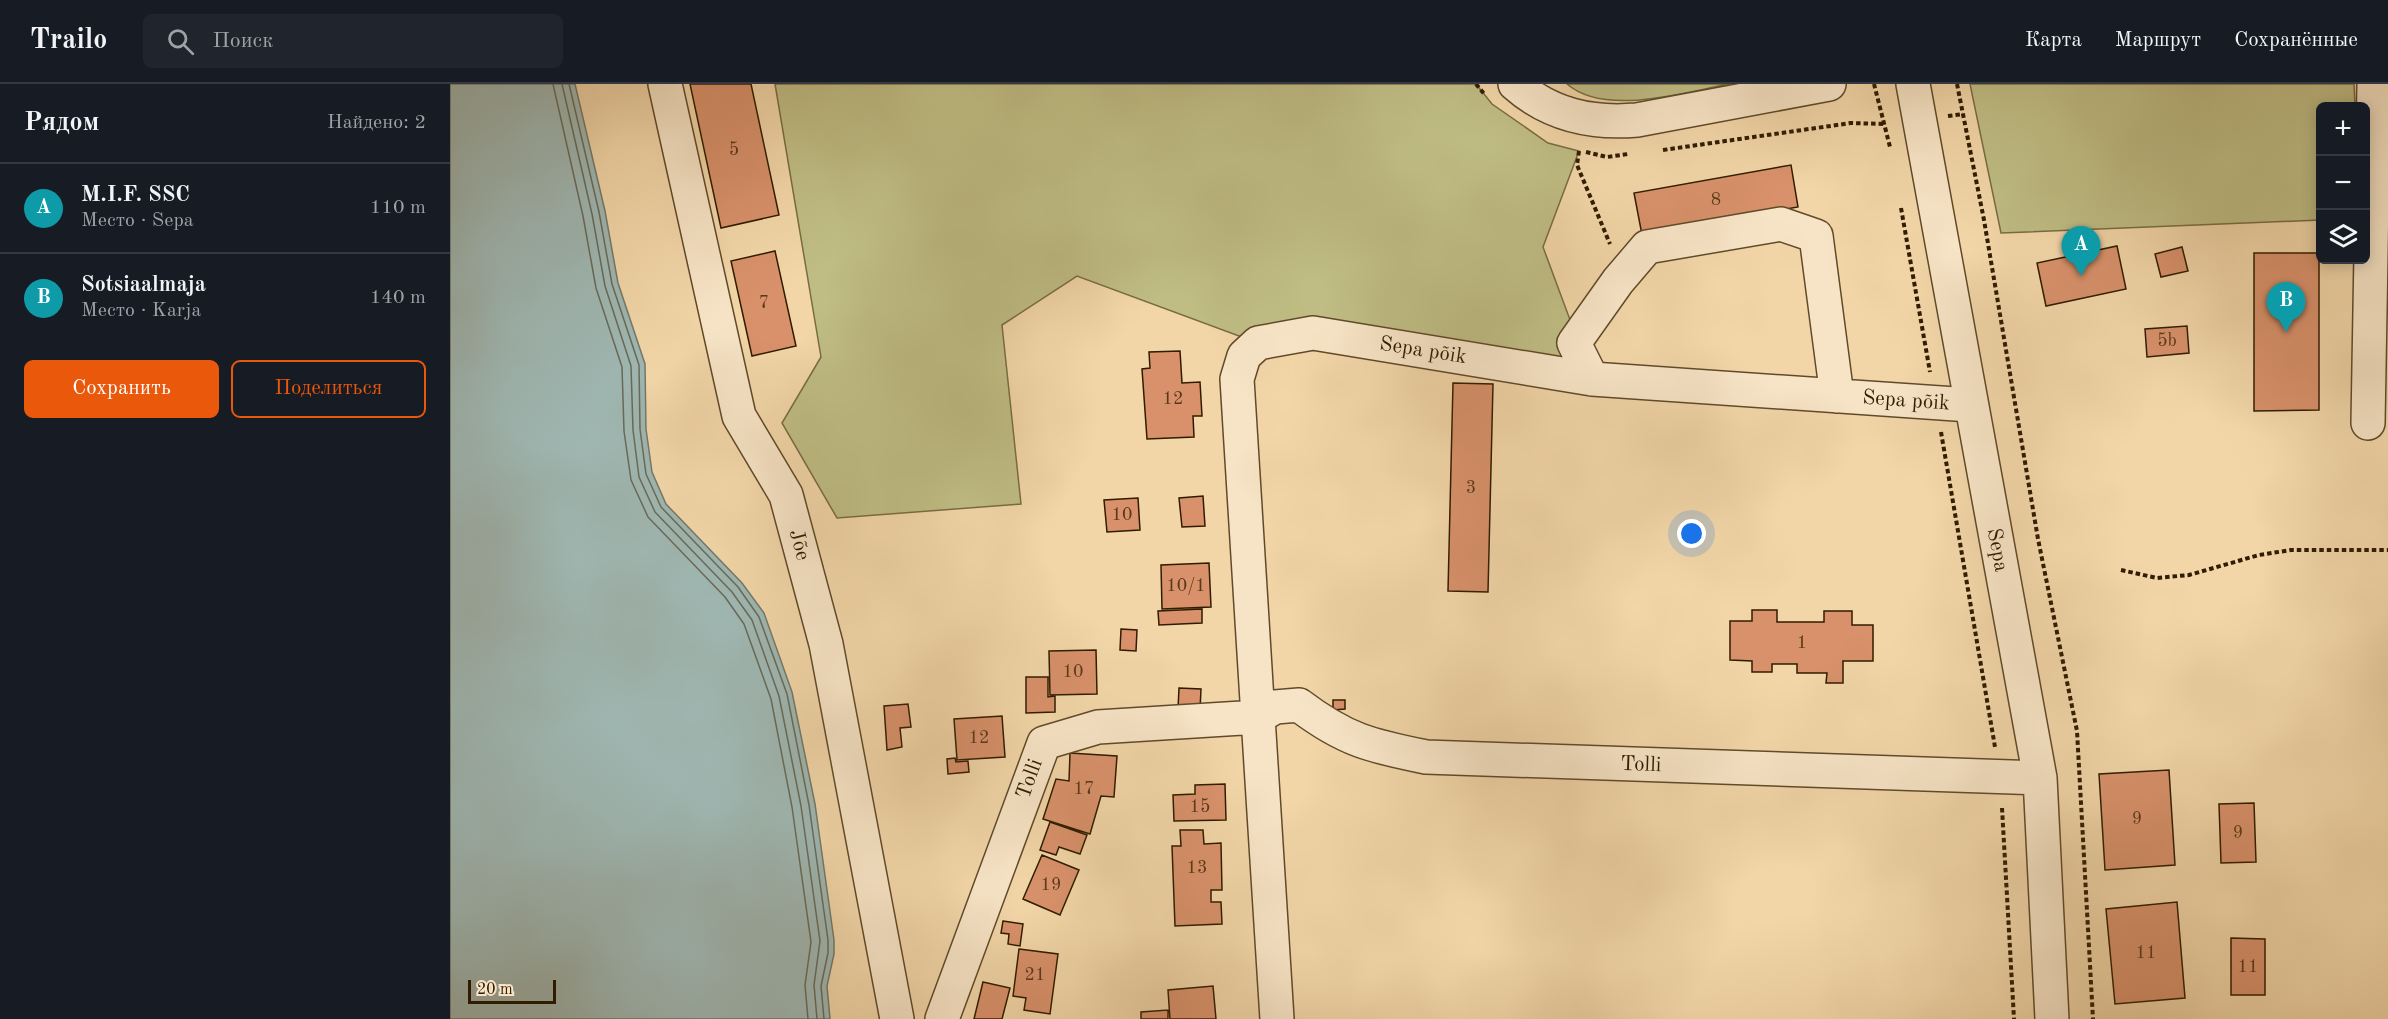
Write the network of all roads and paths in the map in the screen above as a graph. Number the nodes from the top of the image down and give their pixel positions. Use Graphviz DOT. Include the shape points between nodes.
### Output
graph roads {
  1 [pos="665,84"];
  2 [pos="1515,84"];
  3 [pos="1828,84"];
  4 [pos="1874,84"];
  5 [pos="1913,84"];
  6 [pos="1957,84"];
  7 [pos="2374,84"];
  8 [pos="1890,148"];
  9 [pos="1901,206"];
  10 [pos="1592,379"];
  11 [pos="1837,396"];
  12 [pos="1936,403"];
  13 [pos="1970,405"];
  14 [pos="2368,423"];
  15 [pos="2388,550"];
  16 [pos="2121,570"];
  17 [pos="1258,717"];
  18 [pos="2000,777"];
  19 [pos="2040,778"];
  20 [pos="897,1019"];
  21 [pos="942,1019"];
  22 [pos="1276,1019"];
  23 [pos="2014,1019"];
  24 [pos="2052,1019"];
  25 [pos="2093,1019"];
  1 -- 20 [label="street, Jõe" via="739,416 786,495 826,644"];
  2 -- 3 [label="street" via="1558,112 1611,122"];
  4 -- 8 [label="path"];
  5 -- 13 [label="street, Sepa"];
  6 -- 25 [label="path" via="2038,539 2077,731"];
  7 -- 14 [label="street"];
  9 -- 12 [label="path"];
  10 -- 11 [label="street, Sepa põik"];
  10 -- 11 [label="street" via="1574,343 1647,247 1781,224 1816,236"];
  10 -- 17 [label="street, Sepa põik" via="1313,333 1258,343 1244,356 1237,379"];
  11 -- 12 [label="street, Sepa põik"];
  12 -- 13 [label="street, Sepa põik"];
  12 -- 18 [label="path"];
  13 -- 19 [label="street, Sepa"];
  15 -- 16 [label="path" via="2291,550 2189,575 2157,578"];
  17 -- 18 [label="street, Tolli" via="1275,707 1299,705 1326,726 1366,745 1426,757"];
  17 -- 21 [label="street, Tolli" via="1098,727 1044,742"];
  17 -- 22 [label="street"];
  18 -- 19 [label="street, Tolli"];
  18 -- 23 [label="path"];
  19 -- 24 [label="street, Sepa"];
}
